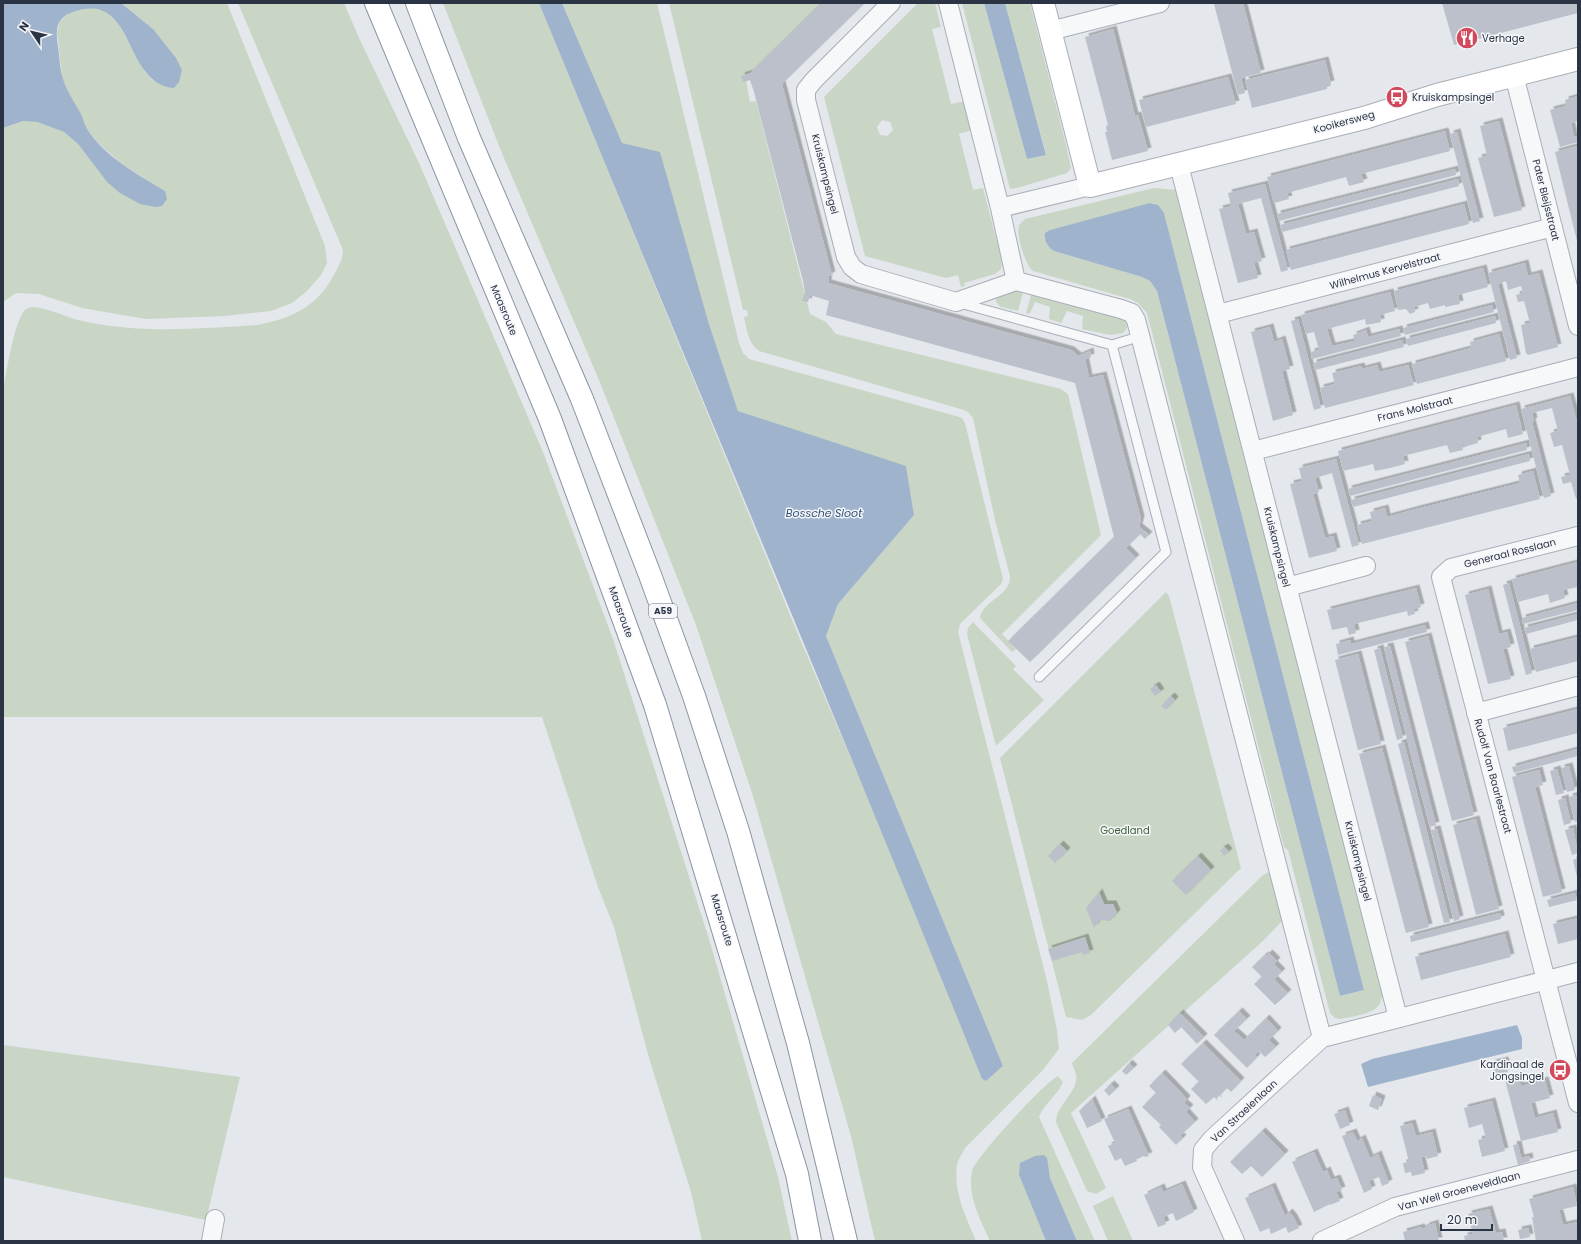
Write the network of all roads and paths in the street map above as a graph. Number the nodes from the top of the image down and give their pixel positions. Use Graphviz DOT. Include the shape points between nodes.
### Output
graph roads {
  1 [pos="376,3"];
  2 [pos="418,3"];
  3 [pos="891,3"];
  4 [pos="948,3"];
  5 [pos="1043,3"];
  6 [pos="1160,3"];
  7 [pos="1050,32"];
  8 [pos="1578,59"];
  9 [pos="1514,75"];
  10 [pos="1179,165"];
  11 [pos="1090,186"];
  12 [pos="1000,208"];
  13 [pos="1553,227"];
  14 [pos="1016,281"];
  15 [pos="956,302"];
  16 [pos="1218,314"];
  17 [pos="1578,326"];
  18 [pos="1141,336"];
  19 [pos="1112,345"];
  20 [pos="1578,367"];
  21 [pos="1253,451"];
  22 [pos="1578,536"];
  23 [pos="1366,566"];
  24 [pos="1443,574"];
  25 [pos="1287,587"];
  26 [pos="1039,677"];
  27 [pos="1578,686"];
  28 [pos="1476,713"];
  29 [pos="1578,972"];
  30 [pos="1546,980"];
  31 [pos="1398,1018"];
  32 [pos="1322,1038"];
  33 [pos="1578,1103"];
  34 [pos="1578,1160"];
  35 [pos="215,1219"];
  36 [pos="210,1241"];
  37 [pos="810,1241"];
  38 [pos="846,1241"];
  39 [pos="1236,1241"];
  40 [pos="1322,1241"];
  1 -- 37 [label="main road, Maasroute" via="550,419 655,705 797,1174"];
  2 -- 38 [label="main road, A59" via="469,138 582,399 694,696 738,831 798,1042"];
  3 -- 15 [label="street, Kruiskampsingel" via="814,80 806,90 806,100 846,257 852,267 861,274"];
  4 -- 12 [label="street"];
  5 -- 7 [label="main road"];
  6 -- 7 [label="street"];
  7 -- 11 [label="main road"];
  8 -- 9 [label="main road, Kooikersweg"];
  9 -- 10 [label="main road, Kooikersweg" via="1398,106 1364,118"];
  9 -- 13 [label="street, Pater Bleijsstraat"];
  10 -- 11 [label="main road"];
  10 -- 16 [label="street, Kruiskampsingel"];
  11 -- 12 [label="street"];
  12 -- 14 [label="street"];
  13 -- 16 [label="street, Wilhelmus Kervelstraat"];
  13 -- 17 [label="street, Pater Bleijsstraat"];
  14 -- 15 [label="street"];
  14 -- 18 [label="street" via="1132,313"];
  15 -- 19 [label="lane, Kruiskampsingel"];
  16 -- 21 [label="street, Kruiskampsingel"];
  18 -- 19 [label="lane"];
  18 -- 32 [label="street"];
  19 -- 26 [label="lane" via="1166,552"];
  20 -- 21 [label="street, Frans Molstraat"];
  21 -- 25 [label="street, Kruiskampsingel"];
  22 -- 24 [label="street, Generaal Rosslaan" via="1451,568"];
  23 -- 25 [label="street"];
  24 -- 28 [label="street, Rudolf Van Baarlestraat" via="1441,583"];
  25 -- 31 [label="street, Kruiskampsingel"];
  27 -- 28 [label="street"];
  28 -- 30 [label="street, Rudolf Van Baarlestraat"];
  29 -- 30 [label="street"];
  30 -- 31 [label="street"];
  30 -- 33 [label="street, Rudolf Van Baarlestraat"];
  31 -- 32 [label="street"];
  32 -- 39 [label="street, Van Straelenlaan" via="1203,1150 1202,1166"];
  34 -- 40 [label="street, Van Well Groeneveldlaan" via="1396,1207"];
  35 -- 36 [label="street"];
}
